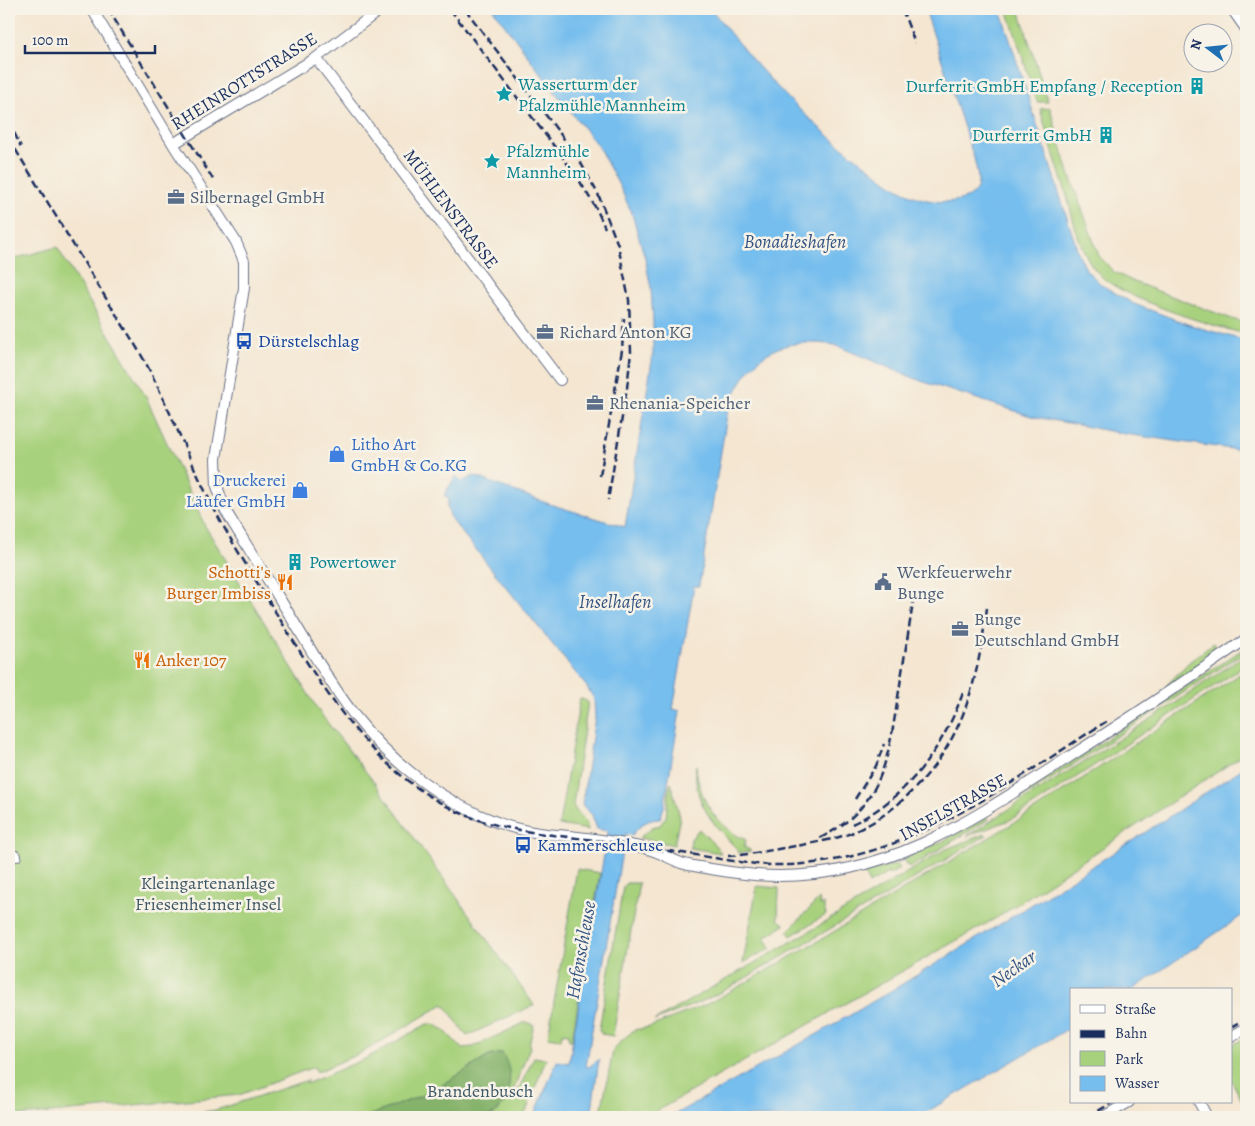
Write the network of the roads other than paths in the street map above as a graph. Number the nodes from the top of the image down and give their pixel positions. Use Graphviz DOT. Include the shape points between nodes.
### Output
graph roads {
  1 [pos="92,9"];
  2 [pos="381,9"];
  3 [pos="1232,9"];
  4 [pos="1246,29"];
  5 [pos="316,58"];
  6 [pos="173,144"];
  7 [pos="560,380"];
  8 [pos="1246,639"];
  9 [pos="1246,1028"];
  10 [pos="1232,1036"];
  11 [pos="1126,1104"];
  12 [pos="1200,1104"];
  13 [pos="1103,1117"];
  14 [pos="1207,1117"];
  1 -- 6 [label="street, INSELSTRASSE"];
  2 -- 5 [label="street, RHEINROTTSTRASSE"];
  3 -- 4 [label="street"];
  5 -- 6 [label="street, RHEINROTTSTRASSE"];
  5 -- 7 [label="street, MÜHLENSTRASSE"];
  6 -- 8 [label="street, INSELSTRASSE" via="236,242 244,262 244,288 216,459 217,486 225,510 354,715 402,765 450,800 477,814 540,834 655,850 687,865 764,876 828,873 921,846 989,809"];
  9 -- 10 [label="street"];
  11 -- 13 [label="street"];
  12 -- 14 [label="street"];
}
